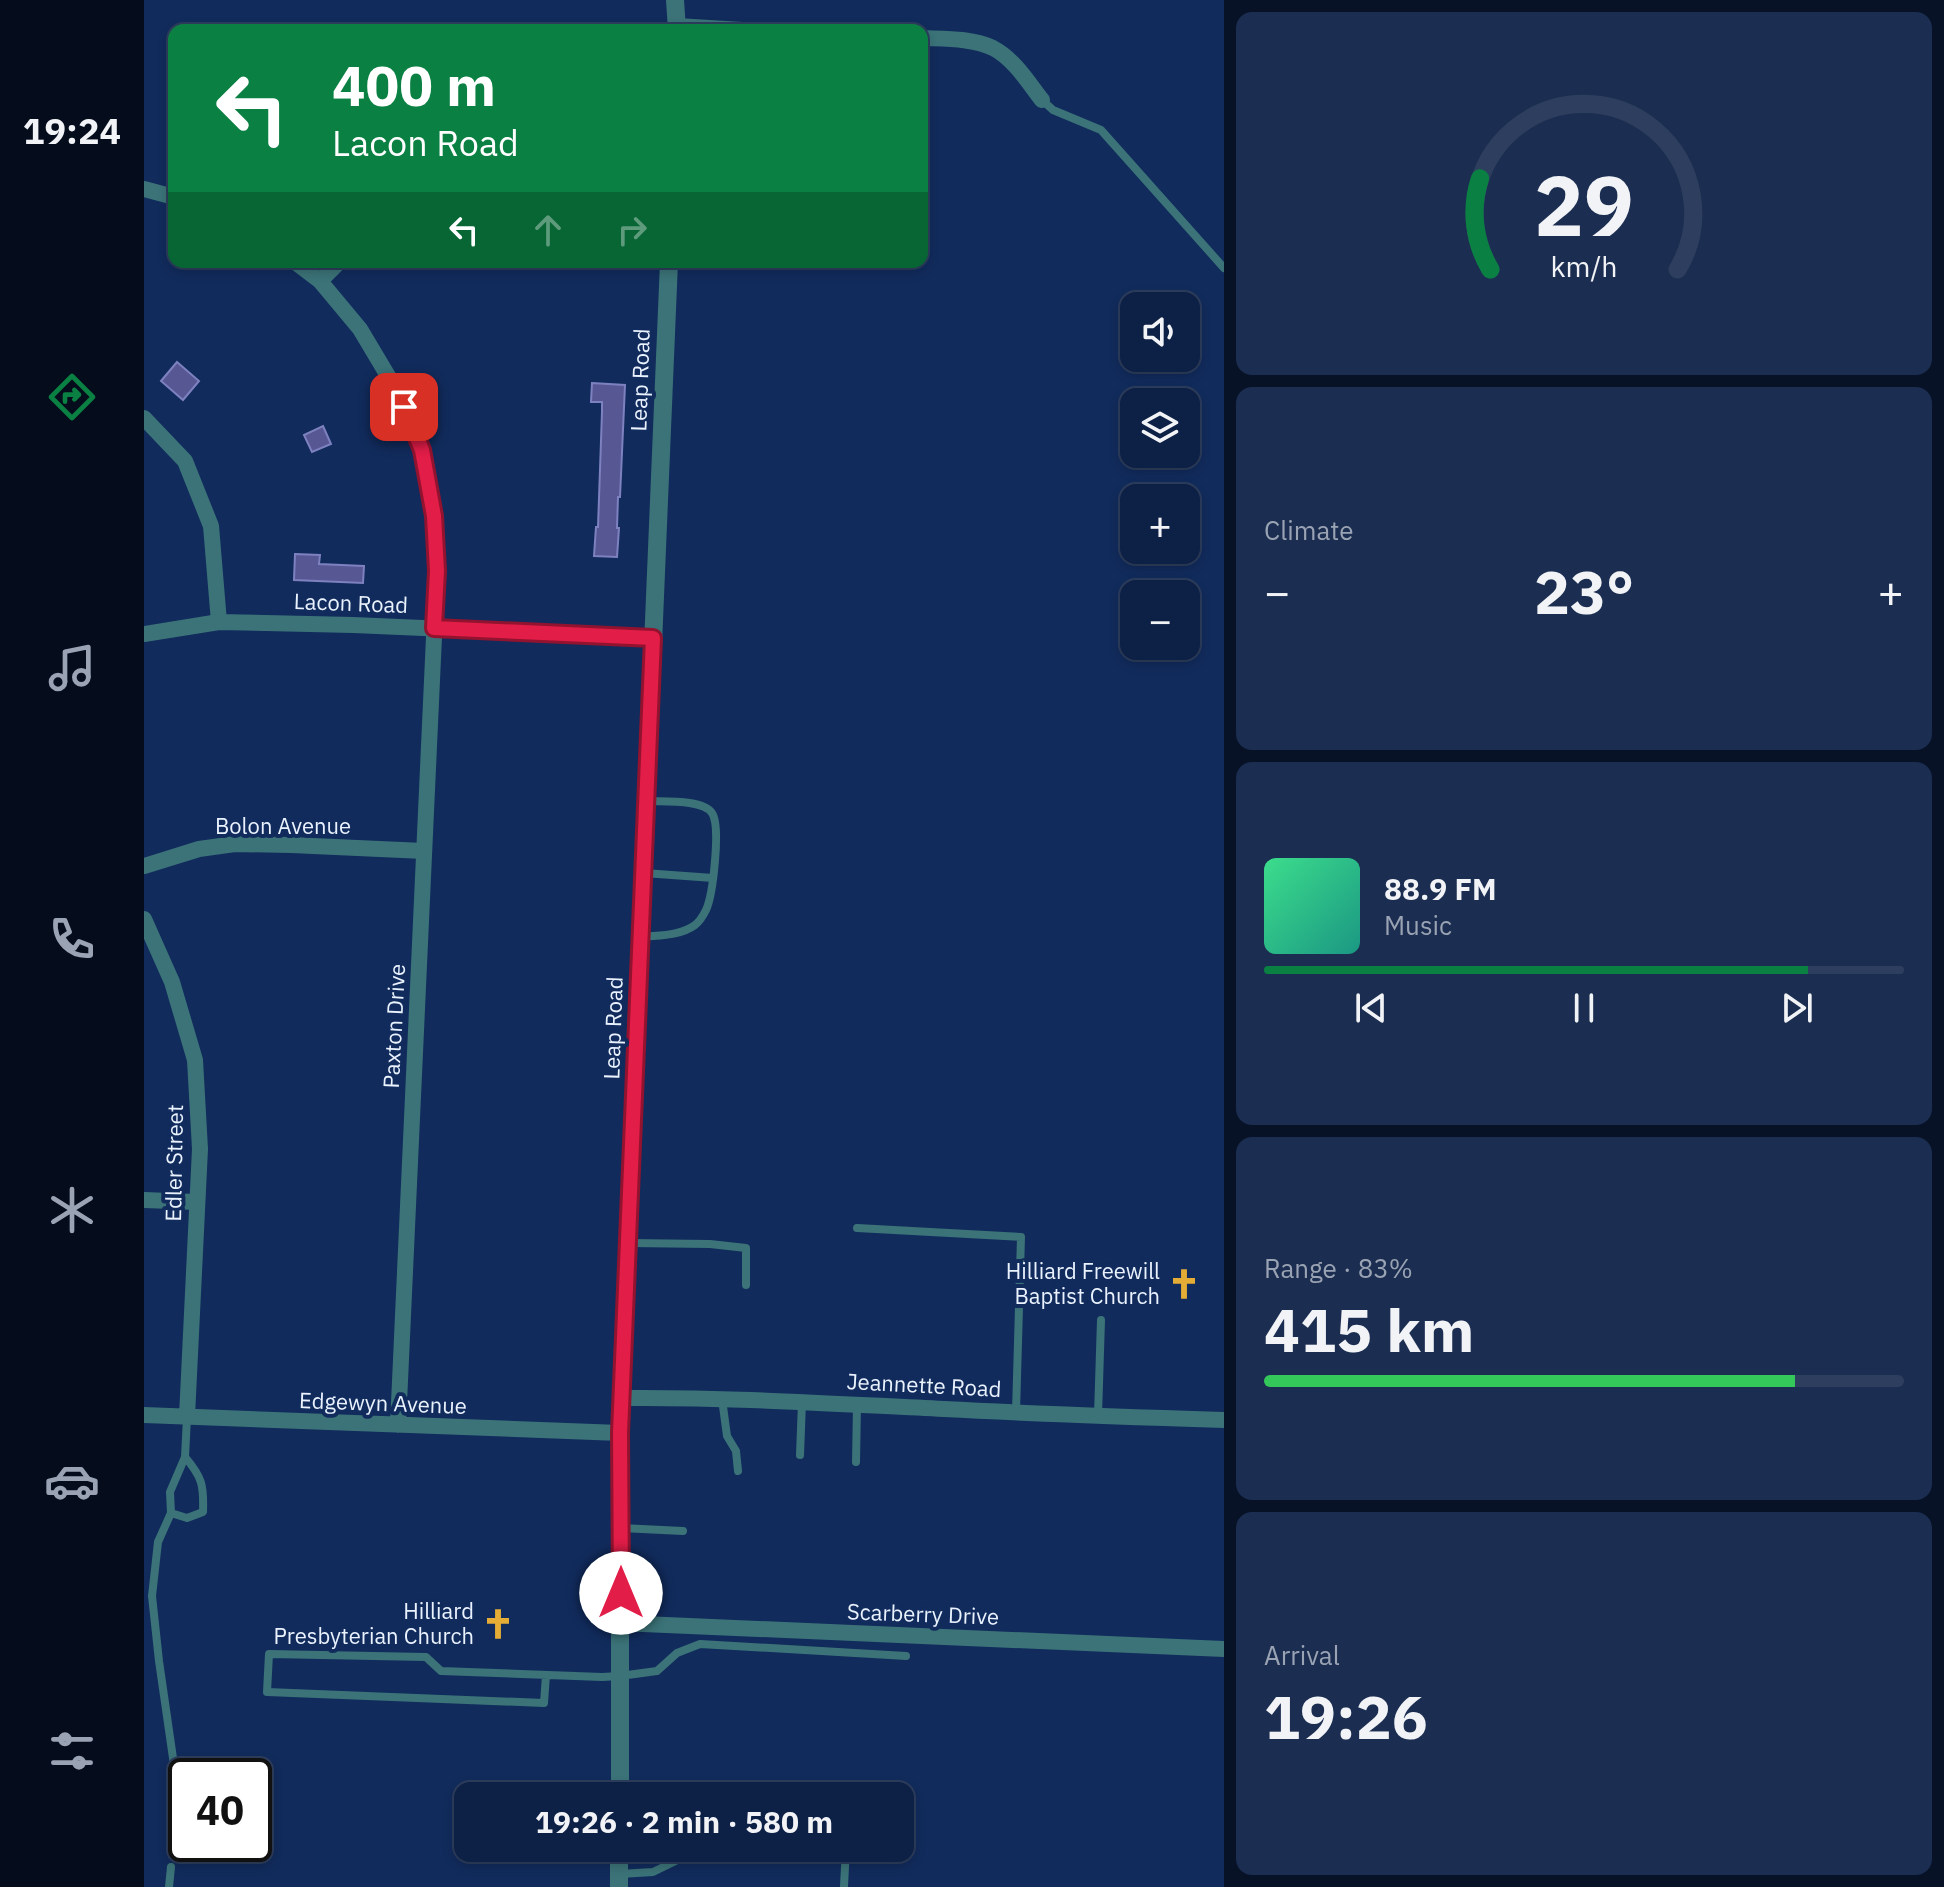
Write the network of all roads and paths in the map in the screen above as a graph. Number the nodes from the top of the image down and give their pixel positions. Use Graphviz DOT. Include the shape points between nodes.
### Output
graph roads {
  1 [pos="675,0"];
  2 [pos="677,24"];
  3 [pos="928,38"];
  4 [pos="1042,100"];
  5 [pos="144,189"];
  6 [pos="168,195"];
  7 [pos="303,268"];
  8 [pos="333,268"];
  9 [pos="669,268"];
  10 [pos="1224,268"];
  11 [pos="320,281"];
  12 [pos="144,418"];
  13 [pos="219,622"];
  14 [pos="434,628"];
  15 [pos="144,634"];
  16 [pos="653,638"];
  17 [pos="647,801"];
  18 [pos="424,851"];
  19 [pos="144,866"];
  20 [pos="644,873"];
  21 [pos="713,878"];
  22 [pos="144,919"];
  23 [pos="641,937"];
  24 [pos="144,1200"];
  25 [pos="196,1202"];
  26 [pos="857,1228"];
  27 [pos="628,1243"];
  28 [pos="746,1285"];
  29 [pos="1101,1320"];
  30 [pos="622,1398"];
  31 [pos="722,1398"];
  32 [pos="802,1401"];
  33 [pos="858,1404"];
  34 [pos="1016,1412"];
  35 [pos="144,1415"];
  36 [pos="1098,1415"];
  37 [pos="187,1416"];
  38 [pos="1224,1420"];
  39 [pos="398,1425"];
  40 [pos="620,1433"];
  41 [pos="800,1455"];
  42 [pos="185,1457"];
  43 [pos="856,1462"];
  44 [pos="738,1471"];
  45 [pos="171,1513"];
  46 [pos="620,1528"];
  47 [pos="683,1531"];
  48 [pos="620,1623"];
  49 [pos="1224,1649"];
  50 [pos="906,1656"];
  51 [pos="546,1675"];
  52 [pos="620,1676"];
  53 [pos="173,1758"];
  54 [pos="620,1782"];
  55 [pos="674,1862"];
  56 [pos="845,1862"];
  57 [pos="171,1867"];
  58 [pos="619,1881"];
  59 [pos="844,1886"];
  60 [pos="169,1887"];
  1 -- 2 [label="street"];
  3 -- 4 [label="street" via="992,48 1015,66"];
  4 -- 10 [label="lane" via="1101,130"];
  5 -- 6 [label="street"];
  7 -- 11 [label="street, Paxton Drive"];
  8 -- 11 [label="street"];
  9 -- 16 [label="street, Leap Road"];
  11 -- 14 [label="street, Paxton Drive" via="360,329 394,386 422,450 434,516"];
  12 -- 13 [label="street" via="185,461 211,526"];
  13 -- 14 [label="street, Lacon Road"];
  13 -- 15 [label="street, Lacon Road"];
  14 -- 16 [label="street, Lacon Road"];
  14 -- 18 [label="street, Paxton Drive"];
  16 -- 17 [label="street, Leap Road"];
  17 -- 20 [label="street, Leap Road"];
  17 -- 21 [label="lane" via="702,806 712,812"];
  18 -- 19 [label="street, Bolon Avenue" via="235,844"];
  18 -- 39 [label="street, Paxton Drive"];
  20 -- 21 [label="lane"];
  20 -- 23 [label="street, Leap Road"];
  21 -- 23 [label="lane" via="707,909 696,924 675,934"];
  22 -- 25 [label="street, Edler Street" via="172,982 195,1060 200,1149"];
  23 -- 27 [label="street, Leap Road"];
  24 -- 25 [label="street"];
  25 -- 37 [label="street, Edler Street"];
  26 -- 34 [label="lane" via="1021,1237"];
  27 -- 28 [label="lane" via="746,1248"];
  27 -- 30 [label="street, Leap Road"];
  29 -- 36 [label="lane"];
  30 -- 31 [label="street, Jeannette Road"];
  30 -- 40 [label="street, Leap Road"];
  31 -- 32 [label="street, Jeannette Road"];
  31 -- 44 [label="lane"];
  32 -- 33 [label="street, Jeannette Road"];
  32 -- 41 [label="lane"];
  33 -- 34 [label="street, Jeannette Road"];
  33 -- 43 [label="lane"];
  34 -- 36 [label="street, Jeannette Road"];
  35 -- 37 [label="street, Edgewyn Avenue"];
  36 -- 38 [label="street, Jeannette Road"];
  37 -- 39 [label="street, Edgewyn Avenue"];
  37 -- 42 [label="lane"];
  39 -- 40 [label="street, Edgewyn Avenue"];
  40 -- 46 [label="street, Leap Road"];
  42 -- 45 [label="lane" via="170,1492"];
  42 -- 45 [label="lane" via="198,1473 203,1512 187,1518"];
  45 -- 53 [label="lane" via="158,1542 152,1596"];
  46 -- 47 [label="lane"];
  46 -- 48 [label="street, Leap Road"];
  48 -- 49 [label="street, Scarberry Drive"];
  48 -- 52 [label="street, Leap Road"];
  50 -- 52 [label="lane" via="700,1644 677,1653 657,1671"];
  51 -- 51 [label="lane" via="441,1671 426,1657 269,1654 267,1692 544,1703"];
  51 -- 52 [label="lane"];
  52 -- 54 [label="street, Leap Road"];
  55 -- 58 [label="lane"];
  56 -- 59 [label="lane"];
  57 -- 60 [label="lane"];
}
